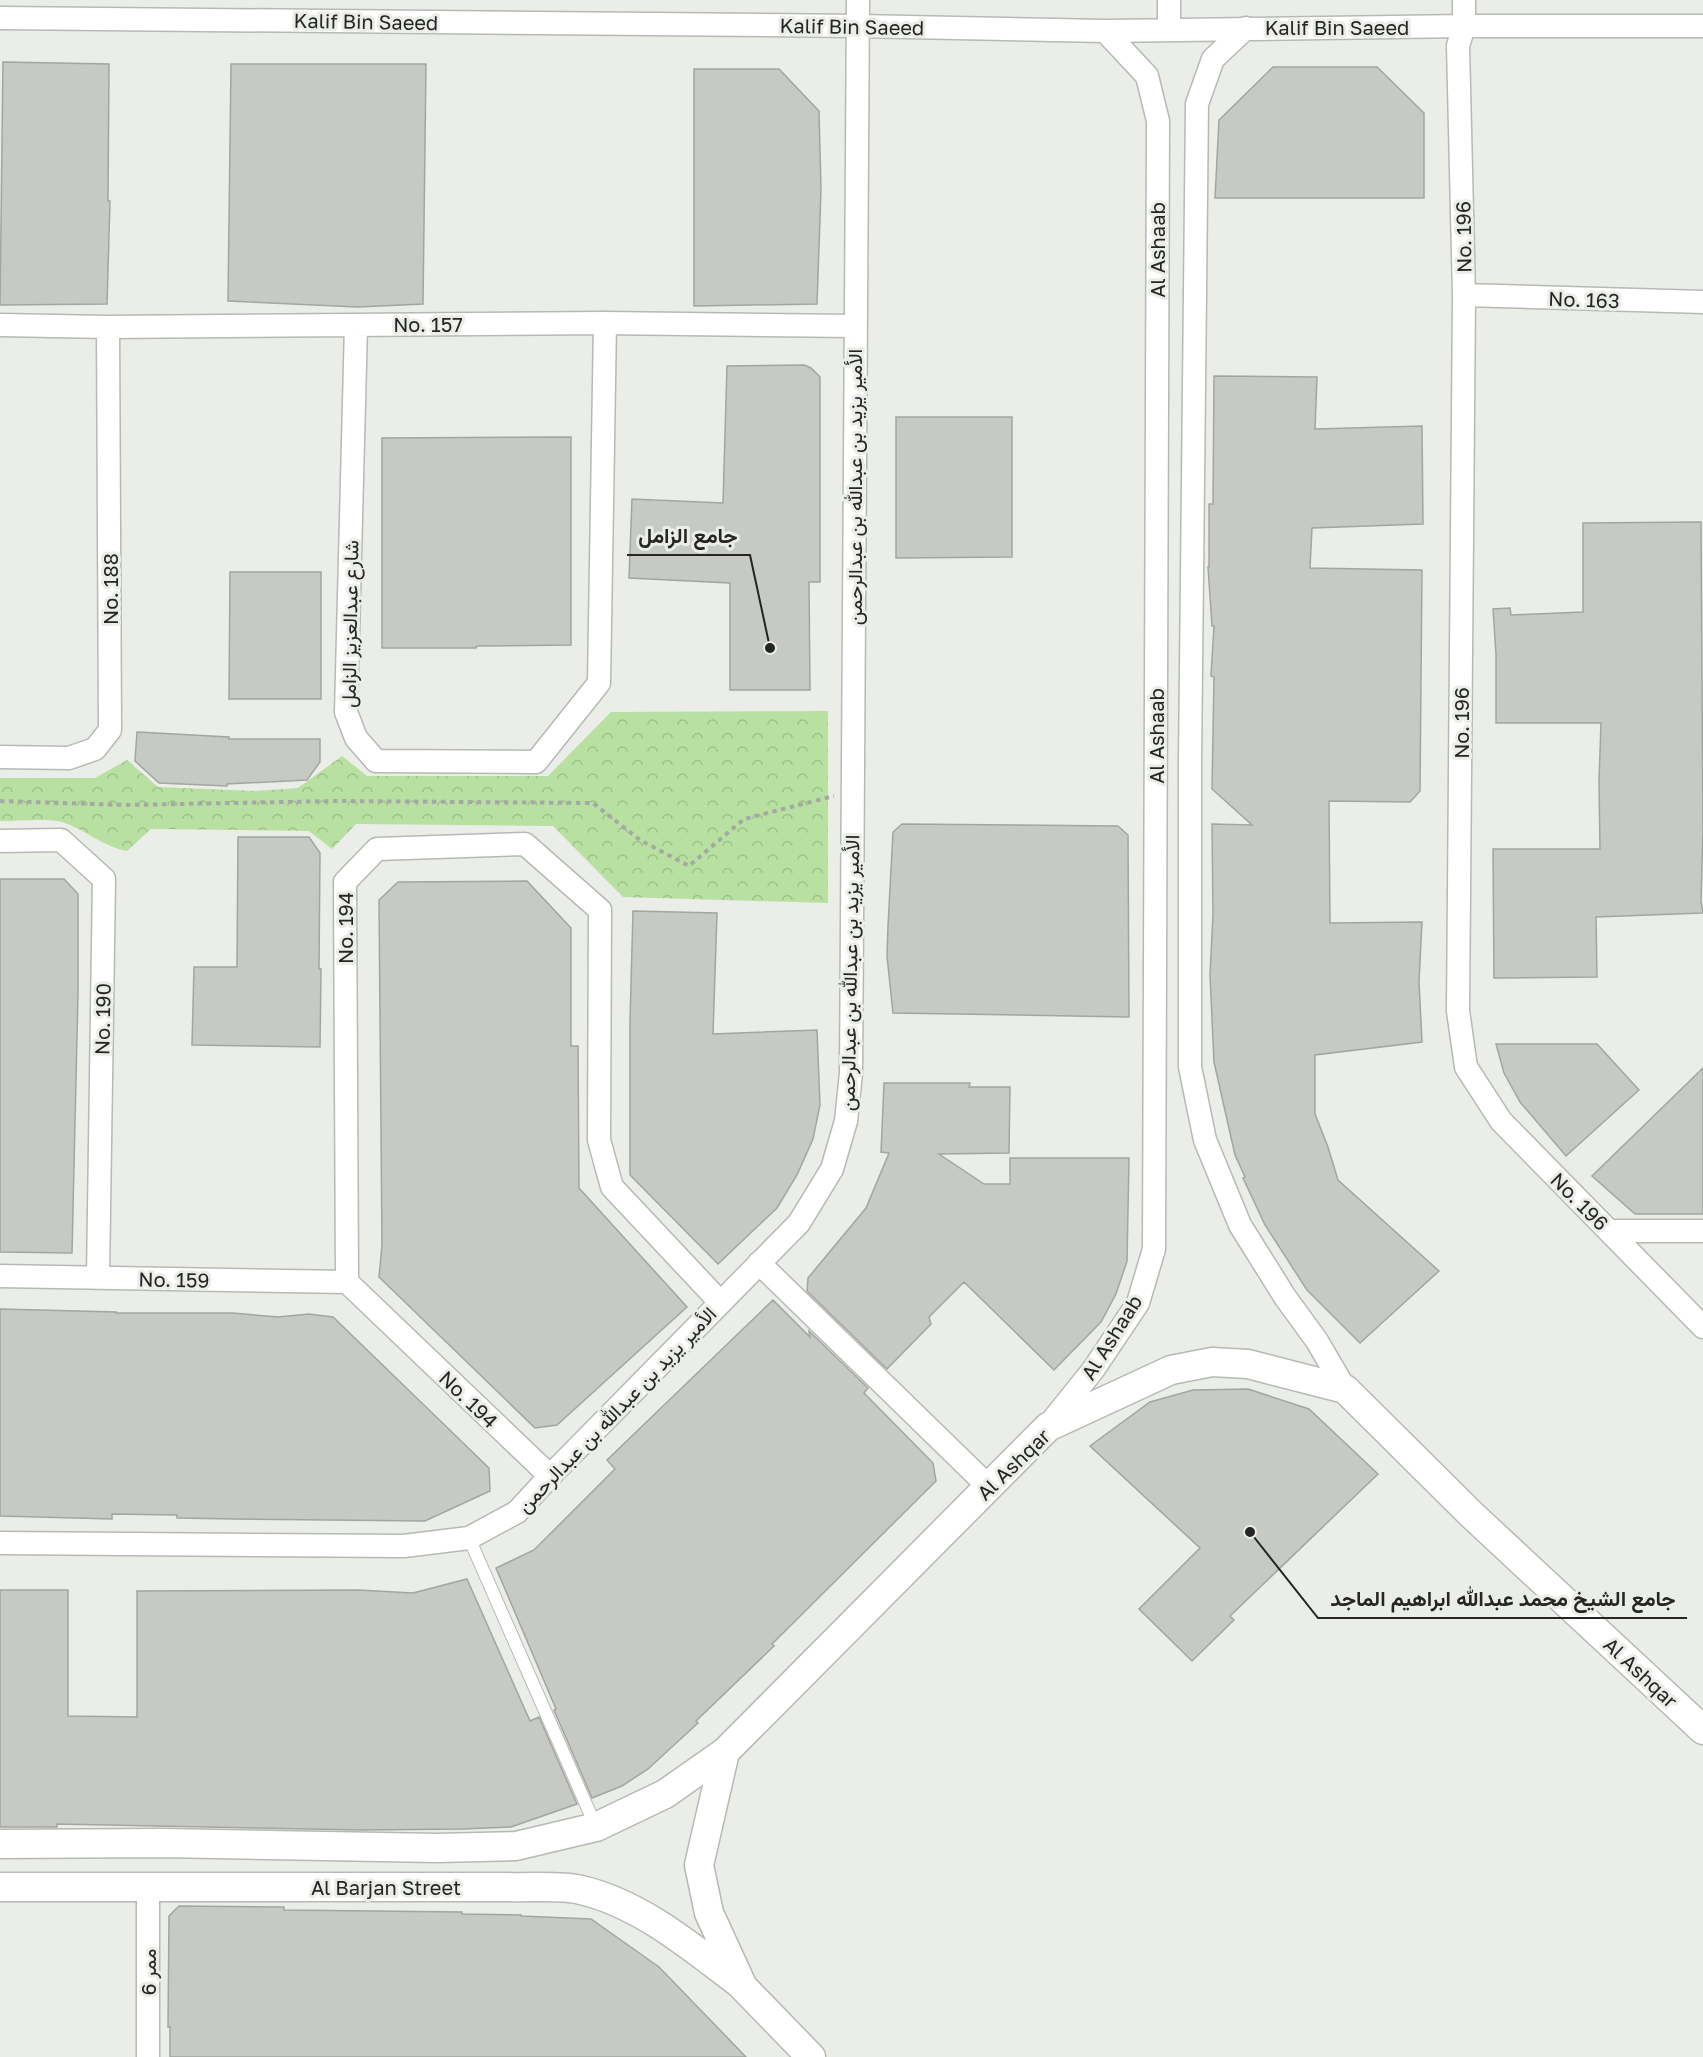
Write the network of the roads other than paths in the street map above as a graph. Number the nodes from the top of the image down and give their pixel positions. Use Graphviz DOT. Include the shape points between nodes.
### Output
graph roads {
  1 [pos="858,0"];
  2 [pos="1169,0"];
  3 [pos="1464,0"];
  4 [pos="122,10"];
  5 [pos="0,18"];
  6 [pos="859,26"];
  7 [pos="1464,26"];
  8 [pos="1703,26"];
  9 [pos="1246,28"];
  10 [pos="1169,29"];
  11 [pos="1105,31"];
  12 [pos="1464,295"];
  13 [pos="1703,302"];
  14 [pos="605,323"];
  15 [pos="0,325"];
  16 [pos="356,325"];
  17 [pos="855,326"];
  18 [pos="108,327"];
  19 [pos="0,757"];
  20 [pos="0,841"];
  21 [pos="1610,1231"];
  22 [pos="1703,1231"];
  23 [pos="759,1263"];
  24 [pos="0,1276"];
  25 [pos="98,1277"];
  26 [pos="347,1282"];
  27 [pos="720,1302"];
  28 [pos="1703,1327"];
  29 [pos="1345,1389"];
  30 [pos="1048,1427"];
  31 [pos="550,1476"];
  32 [pos="989,1487"];
  33 [pos="469,1538"];
  34 [pos="0,1543"];
  35 [pos="1703,1730"];
  36 [pos="725,1752"];
  37 [pos="596,1827"];
  38 [pos="0,1844"];
  39 [pos="0,1887"];
  40 [pos="147,1887"];
  41 [pos="743,1987"];
  42 [pos="148,2057"];
  43 [pos="811,2057"];
  1 -- 6 [label="street, الأمير يزيد بن عبدالله بن عبدالرحمن"];
  2 -- 10 [label="street"];
  3 -- 7 [label="street, No. 196"];
  4 -- 5 [label="street, Kalif Bin Saeed"];
  4 -- 6 [label="street, Kalif Bin Saeed"];
  6 -- 11 [label="street, Kalif Bin Saeed"];
  6 -- 17 [label="street, الأمير يزيد بن عبدالله بن عبدالرحمن"];
  7 -- 8 [label="street, Kalif Bin Saeed"];
  7 -- 9 [label="street, Kalif Bin Saeed"];
  7 -- 12 [label="street, No. 196" via="1458,46"];
  9 -- 10 [label="street, Kalif Bin Saeed"];
  9 -- 29 [label="street, Al Ashaab" via="1213,59 1197,104 1190,1067 1205,1140 1240,1226"];
  10 -- 11 [label="street, Kalif Bin Saeed"];
  11 -- 30 [label="street, Al Ashaab" via="1147,76 1158,121 1154,1249 1138,1303"];
  12 -- 13 [label="street, No. 163"];
  12 -- 21 [label="street, No. 196" via="1458,1011 1466,1067 1501,1121"];
  14 -- 16 [label="street, No. 157"];
  14 -- 16 [label="street, شارع عبدالعزيز الزامل" via="599,683 536,762 376,761 356,738 346,712"];
  14 -- 17 [label="street, No. 157"];
  15 -- 18 [label="street, No. 157"];
  16 -- 18 [label="street, No. 157"];
  17 -- 23 [label="street, الأمير يزيد بن عبدالله بن عبدالرحمن" via="851,1073 846,1121 832,1169 799,1223"];
  18 -- 19 [label="street, No. 188" via="110,730 95,749 69,758"];
  20 -- 25 [label="street, No. 190" via="61,840 104,879"];
  21 -- 22 [label="street"];
  21 -- 28 [label="street, No. 196"];
  23 -- 27 [label="street, الأمير يزيد بن عبدالله بن عبدالرحمن"];
  23 -- 32 [label="street"];
  24 -- 25 [label="street, No. 159"];
  25 -- 26 [label="street, No. 159"];
  26 -- 27 [label="street, No. 194" via="345,882 376,849 525,844 600,910 599,1140 612,1187"];
  26 -- 31 [label="street, No. 194"];
  27 -- 31 [label="street, الأمير يزيد بن عبدالله بن عبدالرحمن"];
  29 -- 30 [label="street, Al Ashqar" via="1248,1364 1212,1362 1171,1370"];
  29 -- 35 [label="street, Al Ashqar" via="1472,1515"];
  30 -- 32 [label="street, Al Ashqar"];
  31 -- 33 [label="street, الأمير يزيد بن عبدالله بن عبدالرحمن" via="517,1512"];
  32 -- 36 [label="street, Al Ashqar"];
  33 -- 34 [label="street, الأمير يزيد بن عبدالله بن عبدالرحمن" via="404,1546"];
  33 -- 37 [label="lane"];
  36 -- 37 [label="street, Al Barjan Street" via="665,1794"];
  36 -- 41 [label="street" via="699,1865 709,1913"];
  37 -- 38 [label="street, Al Barjan Street" via="516,1846"];
  39 -- 40 [label="street, Al Barjan Street"];
  40 -- 41 [label="street, Al Barjan Street" via="579,1889 617,1901 685,1942"];
  40 -- 42 [label="street, ممر 6"];
  41 -- 43 [label="street"];
}
